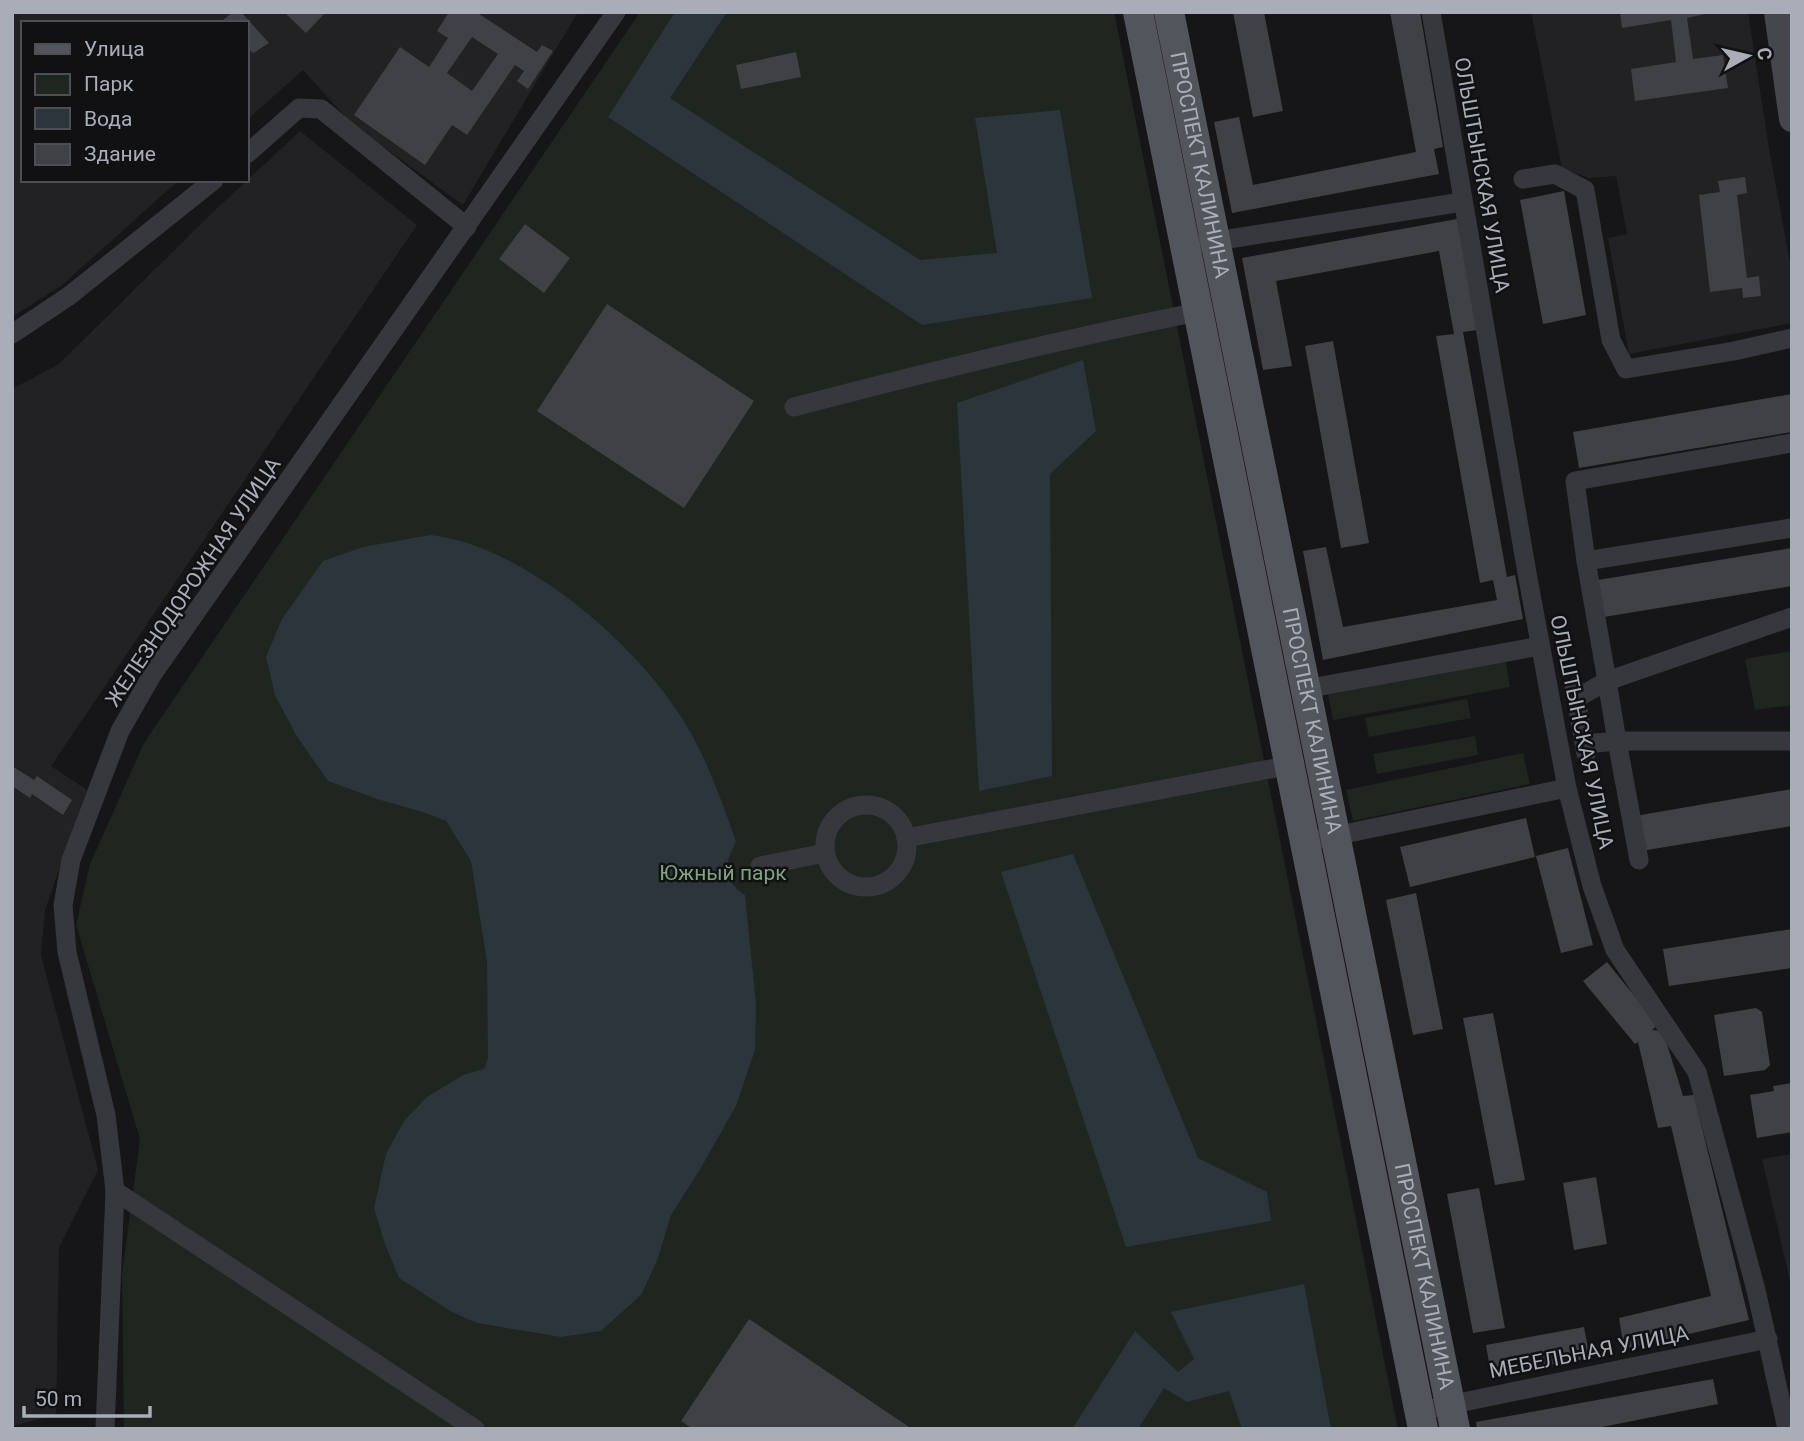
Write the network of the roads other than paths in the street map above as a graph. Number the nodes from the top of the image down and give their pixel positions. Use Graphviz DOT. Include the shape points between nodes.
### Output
graph roads {
  1 [pos="616,12"];
  2 [pos="1138,12"];
  3 [pos="1169,12"];
  4 [pos="1431,12"];
  5 [pos="1777,12"];
  6 [pos="1790,86"];
  7 [pos="1792,119"];
  8 [pos="248,153"];
  9 [pos="1523,179"];
  10 [pos="212,182"];
  11 [pos="1462,202"];
  12 [pos="467,227"];
  13 [pos="1213,241"];
  14 [pos="1184,247"];
  15 [pos="1198,312"];
  16 [pos="12,334"];
  17 [pos="1792,338"];
  18 [pos="794,407"];
  19 [pos="1792,443"];
  20 [pos="1792,528"];
  21 [pos="1586,561"];
  22 [pos="1792,617"];
  23 [pos="1540,646"];
  24 [pos="1607,681"];
  25 [pos="1305,689"];
  26 [pos="1617,741"];
  27 [pos="1792,741"];
  28 [pos="1291,765"];
  29 [pos="1567,788"];
  30 [pos="1335,835"];
  31 [pos="906,838"];
  32 [pos="1305,842"];
  33 [pos="825,853"];
  34 [pos="1639,860"];
  35 [pos="760,866"];
  36 [pos="115,1191"];
  37 [pos="1768,1339"];
  38 [pos="1452,1416"];
  39 [pos="1421,1420"];
  40 [pos="105,1429"];
  41 [pos="475,1429"];
  42 [pos="1787,1429"];
  1 -- 12 [label="street, ЖЕЛЕЗНОДОРОЖНАЯ УЛИЦА"];
  2 -- 14 [label="main road, ПРОСПЕКТ КАЛИНИНА"];
  3 -- 13 [label="main road, ПРОСПЕКТ КАЛИНИНА"];
  4 -- 11 [label="street, ОЛЬШТЫНСКАЯ УЛИЦА"];
  5 -- 6 [label="street"];
  6 -- 7 [label="street"];
  8 -- 12 [label="street" via="299,108 321,109"];
  9 -- 17 [label="street" via="1555,174 1585,190 1611,340 1626,369"];
  10 -- 16 [label="street" via="69,296"];
  11 -- 13 [label="street"];
  11 -- 23 [label="street, ОЛЬШТЫНСКАЯ УЛИЦА"];
  12 -- 36 [label="street, ЖЕЛЕЗНОДОРОЖНАЯ УЛИЦА" via="152,676 120,731 71,860 62,905 67,952 106,1115"];
  13 -- 14 [label="street"];
  13 -- 25 [label="main road, ПРОСПЕКТ КАЛИНИНА"];
  14 -- 15 [label="main road, ПРОСПЕКТ КАЛИНИНА"];
  15 -- 18 [label="street" via="929,371"];
  15 -- 28 [label="main road, ПРОСПЕКТ КАЛИНИНА"];
  19 -- 21 [label="street" via="1575,481"];
  20 -- 21 [label="street"];
  21 -- 24 [label="street"];
  22 -- 24 [label="street"];
  23 -- 25 [label="street"];
  23 -- 29 [label="street, ОЛЬШТЫНСКАЯ УЛИЦА"];
  24 -- 26 [label="street"];
  24 -- 26 [label="street" via="1576,692 1585,750"];
  25 -- 30 [label="main road, ПРОСПЕКТ КАЛИНИНА"];
  26 -- 27 [label="street"];
  26 -- 34 [label="street"];
  28 -- 31 [label="street"];
  28 -- 32 [label="main road, ПРОСПЕКТ КАЛИНИНА"];
  29 -- 30 [label="street"];
  29 -- 37 [label="street, ОЛЬШТЫНСКАЯ УЛИЦА" via="1592,886 1615,950 1697,1072"];
  30 -- 32 [label="street"];
  30 -- 38 [label="main road, ПРОСПЕКТ КАЛИНИНА"];
  31 -- 33 [label="street" via="903,861 889,879 878,884 845,881"];
  31 -- 33 [label="street" via="889,812 858,805 832,822"];
  32 -- 39 [label="main road, ПРОСПЕКТ КАЛИНИНА"];
  33 -- 35 [label="street"];
  36 -- 40 [label="street, ЖЕЛЕЗНОДОРОЖНАЯ УЛИЦА"];
  36 -- 41 [label="street"];
  37 -- 38 [label="street, МЕБЕЛЬНАЯ УЛИЦА"];
  37 -- 42 [label="street, ОЛЬШТЫНСКАЯ УЛИЦА"];
  38 -- 39 [label="street, МЕБЕЛЬНАЯ УЛИЦА"];
}
